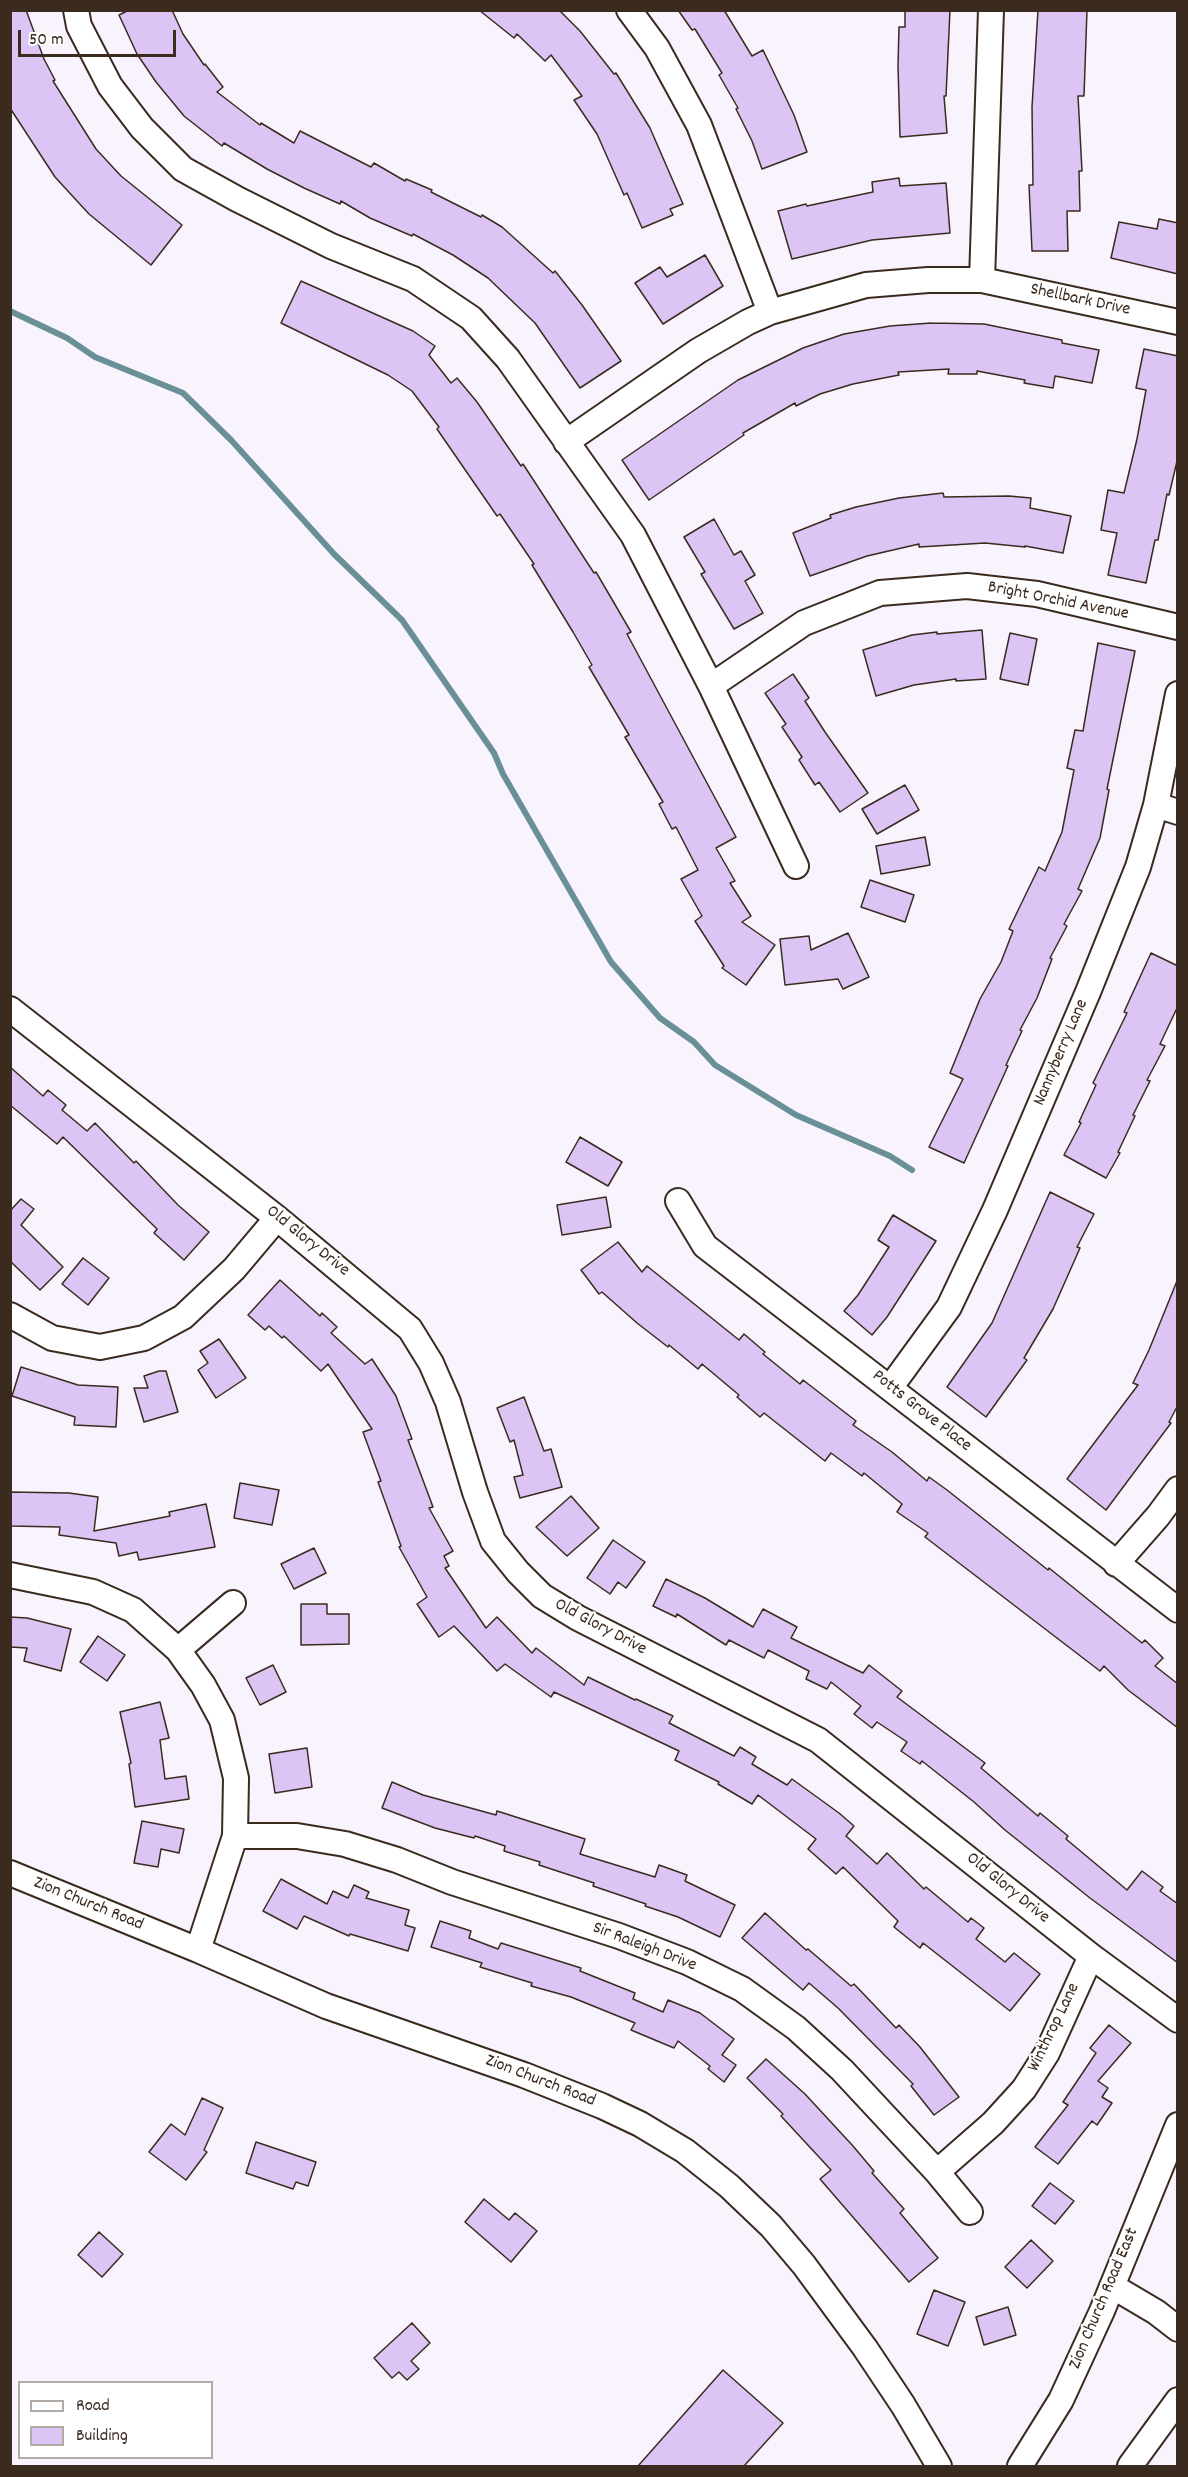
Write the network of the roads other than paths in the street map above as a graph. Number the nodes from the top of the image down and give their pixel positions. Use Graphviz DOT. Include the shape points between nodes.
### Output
graph roads {
  1 [pos="76,10"];
  2 [pos="629,10"];
  3 [pos="991,10"];
  4 [pos="982,280"];
  5 [pos="770,312"];
  6 [pos="1178,322"];
  7 [pos="566,442"];
  8 [pos="1178,627"];
  9 [pos="711,686"];
  10 [pos="1178,694"];
  11 [pos="1167,809"];
  12 [pos="796,866"];
  13 [pos="10,1009"];
  14 [pos="678,1202"];
  15 [pos="277,1218"];
  16 [pos="10,1315"];
  17 [pos="890,1388"];
  18 [pos="1178,1489"];
  19 [pos="1116,1564"];
  20 [pos="10,1575"];
  21 [pos="233,1603"];
  22 [pos="1178,1610"];
  23 [pos="178,1650"];
  24 [pos="235,1836"];
  25 [pos="10,1873"];
  26 [pos="198,1950"];
  27 [pos="1091,1956"];
  28 [pos="1178,2020"];
  29 [pos="1178,2125"];
  30 [pos="937,2172"];
  31 [pos="970,2212"];
  32 [pos="1112,2286"];
  33 [pos="1178,2329"];
  34 [pos="1178,2400"];
  35 [pos="939,2466"];
  36 [pos="1020,2466"];
  37 [pos="1130,2466"];
  1 -- 7 [label="street" via="110,86 142,128 183,169 331,246 413,279 471,318 508,359"];
  2 -- 5 [label="street" via="657,48 699,125"];
  3 -- 4 [label="street"];
  4 -- 5 [label="street, Shellbark Drive" via="866,285"];
  4 -- 6 [label="street, Shellbark Drive"];
  5 -- 7 [label="street, Shellbark Drive" via="698,351"];
  7 -- 9 [label="street" via="633,535"];
  8 -- 9 [label="street, Bright Orchid Avenue" via="1036,594 967,586 880,593 804,624"];
  9 -- 12 [label="street"];
  10 -- 11 [label="street, Nannyberry Lane"];
  11 -- 17 [label="street, Nannyberry Lane" via="1138,867 995,1210 949,1307"];
  13 -- 15 [label="street, Old Glory Drive"];
  14 -- 17 [label="street, Potts Grove Place" via="705,1246"];
  15 -- 16 [label="street" via="234,1269 183,1317 144,1338 100,1347 51,1338"];
  15 -- 27 [label="street, Old Glory Drive" via="411,1329 447,1402 493,1541 542,1596 818,1740"];
  17 -- 19 [label="street, Potts Grove Place"];
  18 -- 19 [label="street"];
  19 -- 22 [label="street, Potts Grove Place"];
  20 -- 23 [label="street" via="93,1592 133,1610"];
  21 -- 23 [label="street"];
  23 -- 24 [label="street" via="222,1720 236,1778"];
  24 -- 26 [label="street"];
  24 -- 30 [label="street, Sir Raleigh Drive" via="297,1836 345,1844 687,1962 742,1989 796,2028 842,2070"];
  25 -- 26 [label="street, Zion Church Road"];
  26 -- 35 [label="street, Zion Church Road" via="326,2006 602,2106 685,2151 771,2226 804,2265 865,2348"];
  27 -- 28 [label="street, Old Glory Drive"];
  27 -- 30 [label="street, Winthrop Lane" via="1047,2053 1024,2089 993,2123"];
  29 -- 32 [label="street, Zion Church Road East"];
  30 -- 31 [label="street, Sir Raleigh Drive"];
  32 -- 33 [label="street"];
  32 -- 36 [label="street, Zion Church Road East" via="1061,2400"];
  34 -- 37 [label="street"];
}
